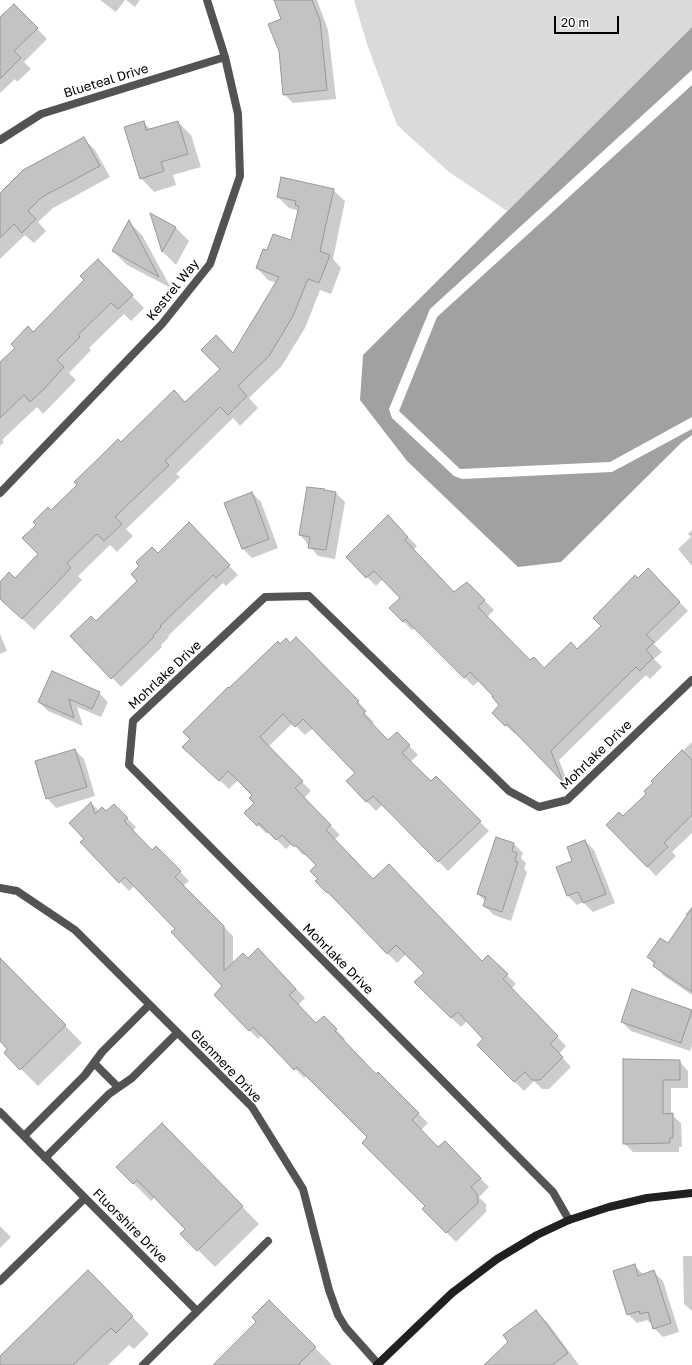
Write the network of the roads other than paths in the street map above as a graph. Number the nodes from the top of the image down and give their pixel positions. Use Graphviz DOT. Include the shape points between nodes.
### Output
graph roads {
  1 [pos="207,0"];
  2 [pos="225,57"];
  3 [pos="0,140"];
  4 [pos="0,493"];
  5 [pos="692,680"];
  6 [pos="0,888"];
  7 [pos="150,1005"];
  8 [pos="177,1033"];
  9 [pos="94,1063"];
  10 [pos="118,1088"];
  11 [pos="0,1112"];
  12 [pos="24,1136"];
  13 [pos="45,1158"];
  14 [pos="692,1193"];
  15 [pos="85,1198"];
  16 [pos="569,1220"];
  17 [pos="268,1242"];
  18 [pos="0,1281"];
  19 [pos="197,1311"];
  20 [pos="143,1365"];
  21 [pos="378,1365"];
  1 -- 2 [label="street, Kestrel Way"];
  2 -- 3 [label="street, Blueteal Drive" via="41,114"];
  2 -- 4 [label="street, Kestrel Way" via="238,114 240,176 210,264 162,324"];
  5 -- 16 [label="street, Mohrlake Drive" via="567,800 539,807 509,791 309,596 265,597 133,721 128,765 553,1192"];
  6 -- 7 [label="street, Glenmere Drive" via="17,891 75,930"];
  7 -- 8 [label="street, Glenmere Drive"];
  7 -- 9 [label="street"];
  8 -- 10 [label="street" via="132,1078"];
  8 -- 21 [label="street, Glenmere Drive" via="252,1108 303,1189 338,1315"];
  9 -- 10 [label="street"];
  9 -- 12 [label="street"];
  10 -- 13 [label="street"];
  11 -- 12 [label="street, Fluorshire Drive"];
  12 -- 13 [label="street, Fluorshire Drive"];
  13 -- 15 [label="street, Fluorshire Drive"];
  14 -- 16 [label="street" via="640,1200"];
  15 -- 18 [label="street"];
  15 -- 19 [label="street, Fluorshire Drive"];
  16 -- 21 [label="street" via="518,1246 475,1274 452,1292"];
  17 -- 19 [label="street"];
  19 -- 20 [label="street"];
}
